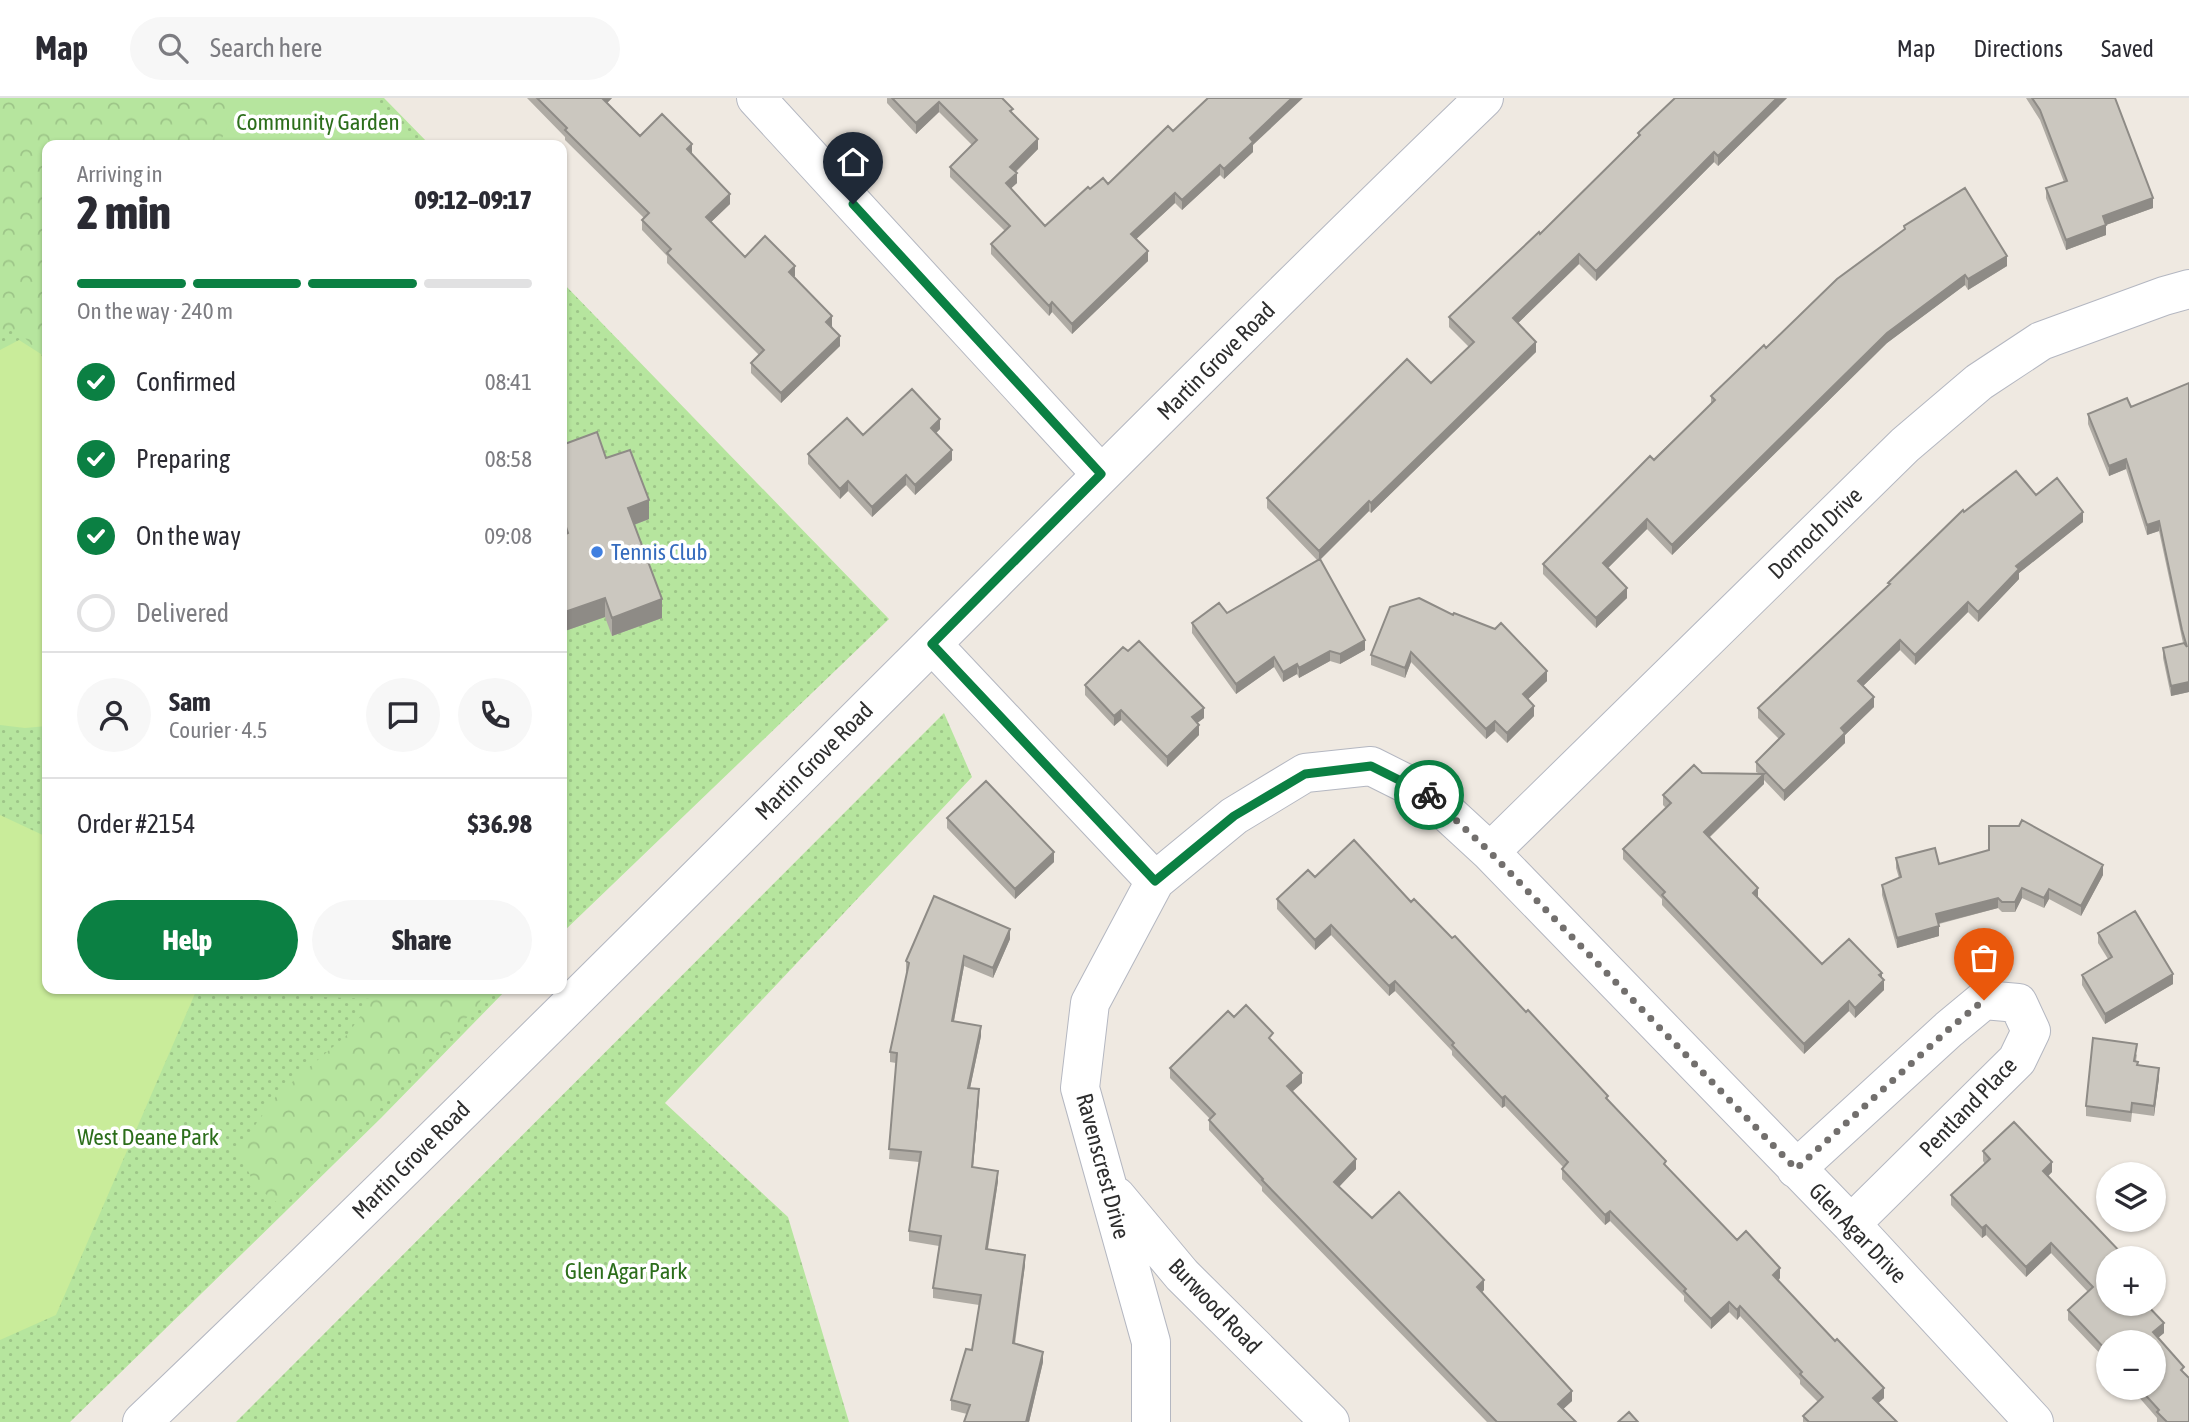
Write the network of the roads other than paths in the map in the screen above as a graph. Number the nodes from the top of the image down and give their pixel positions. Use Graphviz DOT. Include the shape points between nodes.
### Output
graph roads {
  1 [pos="755,98"];
  2 [pos="1484,98"];
  3 [pos="2189,289"];
  4 [pos="1101,474"];
  5 [pos="932,644"];
  6 [pos="1490,852"];
  7 [pos="1155,881"];
  8 [pos="1796,1169"];
  9 [pos="1106,1184"];
  10 [pos="1851,1224"];
  11 [pos="142,1422"];
  12 [pos="1151,1422"];
  13 [pos="1330,1422"];
  14 [pos="2034,1422"];
  1 -- 4 [label="street"];
  2 -- 4 [label="street, Martin Grove Road"];
  3 -- 6 [label="street, Dornoch Drive" via="2041,341 1979,382 1905,445"];
  4 -- 5 [label="street, Martin Grove Road"];
  5 -- 7 [label="street"];
  5 -- 11 [label="street, Martin Grove Road"];
  6 -- 7 [label="street, Glen Agar Drive" via="1427,794 1371,766 1305,774 1234,816"];
  6 -- 8 [label="street, Glen Agar Drive"];
  7 -- 9 [label="street, Ravenscrest Drive" via="1090,1003 1080,1088"];
  8 -- 10 [label="street, Glen Agar Drive"];
  8 -- 10 [label="street, Pentland Place" via="1984,1000 2018,1003 2031,1031 2017,1060"];
  9 -- 12 [label="street, Ravenscrest Drive" via="1151,1342"];
  9 -- 13 [label="street, Burwood Road" via="1182,1275"];
  10 -- 14 [label="street, Glen Agar Drive"];
}
